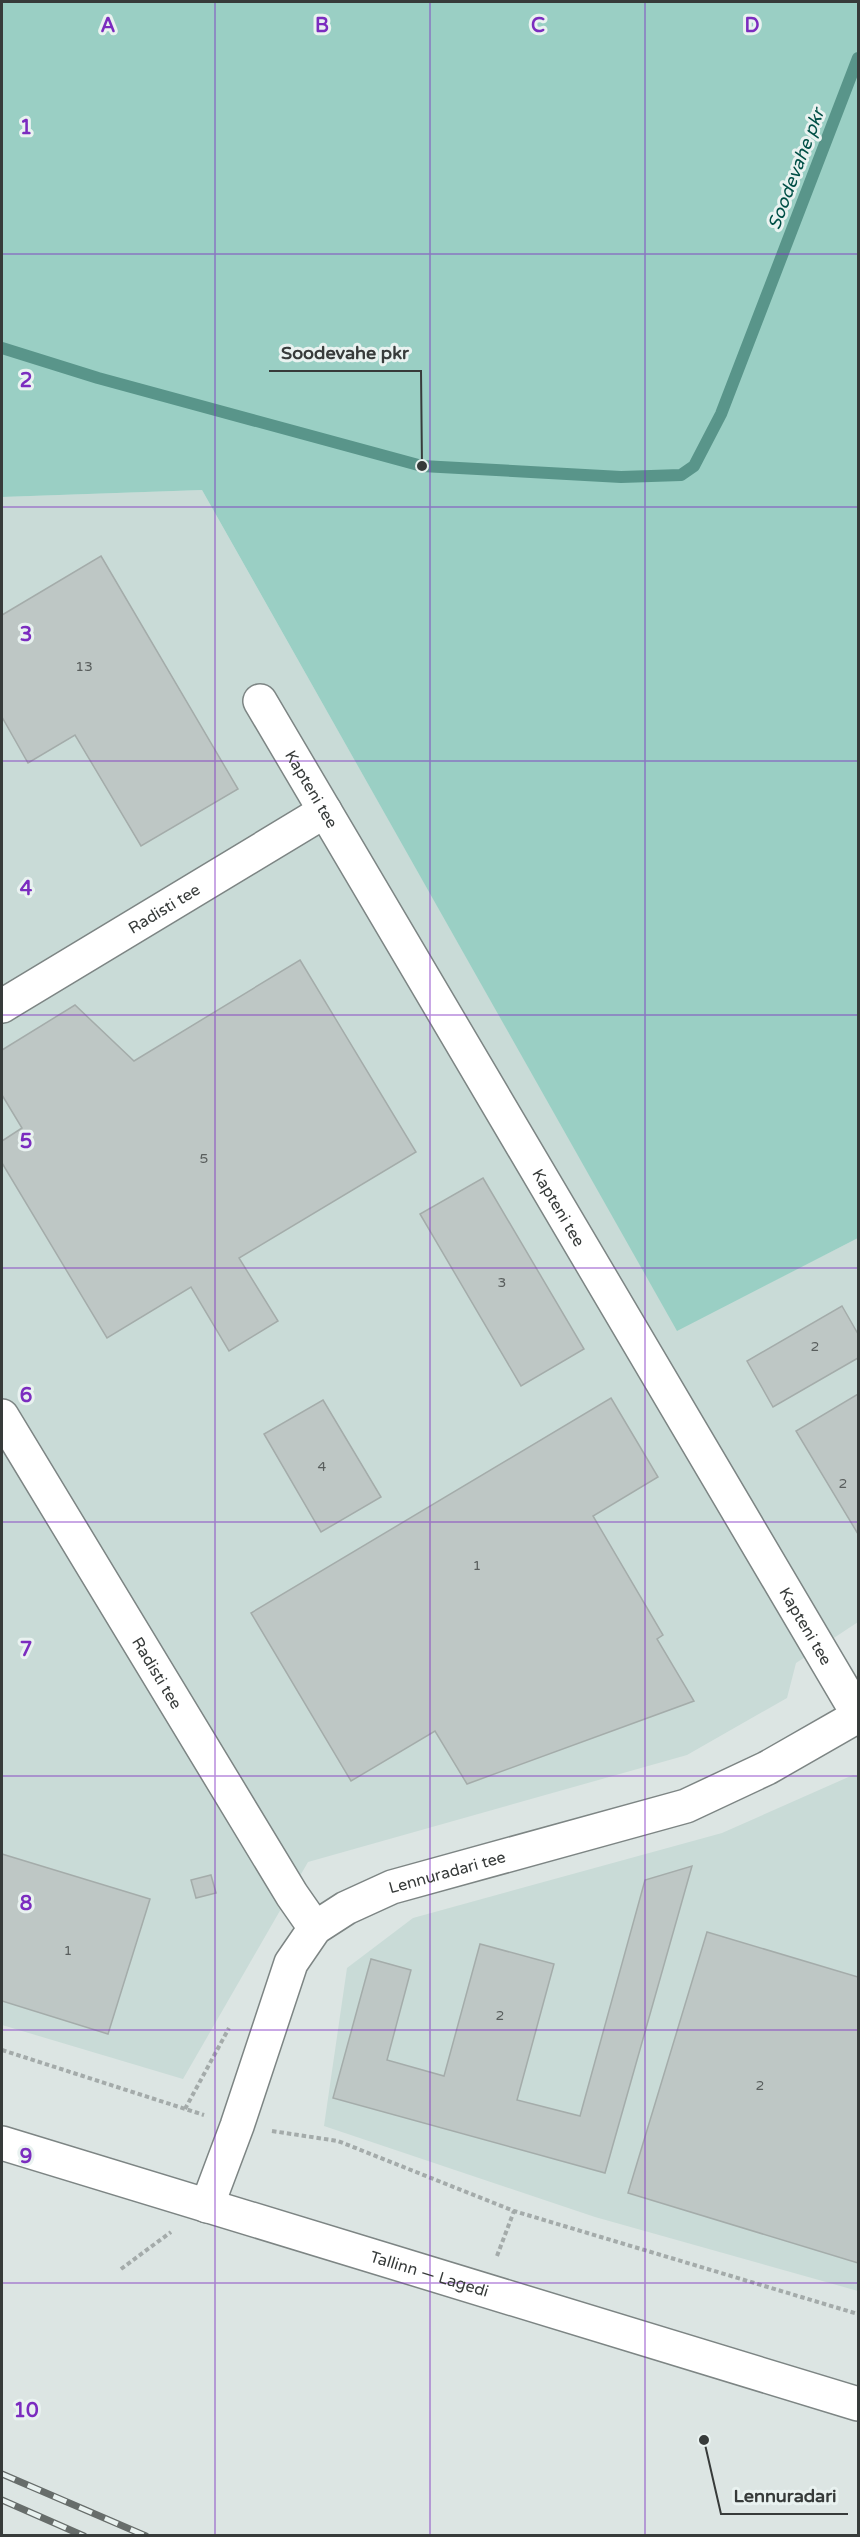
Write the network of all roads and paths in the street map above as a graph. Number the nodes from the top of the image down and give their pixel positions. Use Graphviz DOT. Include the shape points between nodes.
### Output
graph roads {
  1 [pos="260,701"];
  2 [pos="325,811"];
  3 [pos="2,1006"];
  4 [pos="2,1416"];
  5 [pos="858,1715"];
  6 [pos="315,1928"];
  7 [pos="2,2050"];
  8 [pos="237,2126"];
  9 [pos="2,2143"];
  10 [pos="207,2206"];
  11 [pos="514,2211"];
  12 [pos="121,2269"];
  13 [pos="485,2290"];
  14 [pos="858,2314"];
  15 [pos="858,2404"];
  1 -- 2 [label="street, Kapteni tee"];
  2 -- 3 [label="street, Radisti tee"];
  2 -- 5 [label="street, Kapteni tee"];
  4 -- 6 [label="street, Radisti tee"];
  5 -- 6 [label="street, Lennuradari tee" via="767,1768 686,1806 392,1887 346,1908"];
  6 -- 8 [label="street, Lennuradari tee" via="291,1963"];
  7 -- 8 [label="path"];
  8 -- 10 [label="street, Lennuradari tee"];
  8 -- 11 [label="path" via="338,2141"];
  9 -- 10 [label="street, Tallinn — Lagedi"];
  10 -- 12 [label="path"];
  10 -- 13 [label="street, Tallinn — Lagedi"];
  11 -- 13 [label="path"];
  11 -- 14 [label="path"];
  13 -- 15 [label="street, Tallinn — Lagedi"];
}
